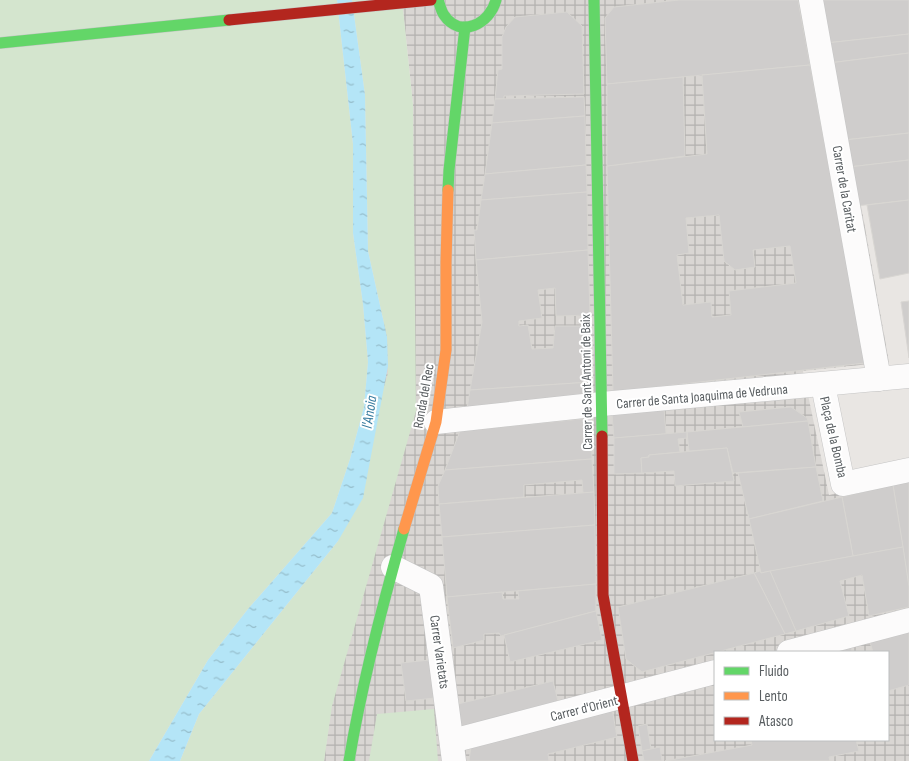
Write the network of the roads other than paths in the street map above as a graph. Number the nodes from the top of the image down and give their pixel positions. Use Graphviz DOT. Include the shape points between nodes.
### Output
graph roads {
  1 [pos="431,0"];
  2 [pos="438,0"];
  3 [pos="496,0"];
  4 [pos="594,0"];
  5 [pos="811,0"];
  6 [pos="465,27"];
  7 [pos="0,43"];
  8 [pos="909,376"];
  9 [pos="878,379"];
  10 [pos="823,385"];
  11 [pos="602,404"];
  12 [pos="436,422"];
  13 [pos="909,470"];
  14 [pos="393,566"];
  15 [pos="909,620"];
  16 [pos="794,651"];
  17 [pos="714,672"];
  18 [pos="623,698"];
  19 [pos="453,751"];
  20 [pos="349,761"];
  21 [pos="633,761"];
  1 -- 7 [label="street"];
  2 -- 6 [label="street" via="446,18"];
  3 -- 6 [label="street" via="488,19 473,27"];
  4 -- 11 [label="street, Carrer de Sant Antoni de Baix"];
  5 -- 9 [label="street, Carrer de la Caritat"];
  6 -- 12 [label="street, Ronda del Rec" via="449,170 446,350"];
  8 -- 9 [label="street, Carrer de Santa Joaquima de Vedruna"];
  9 -- 10 [label="street, Carrer de Santa Joaquima de Vedruna"];
  10 -- 11 [label="street, Carrer de Santa Joaquima de Vedruna"];
  10 -- 13 [label="street, Plaça de la Bomba" via="844,484"];
  11 -- 12 [label="street, Carrer de Santa Joaquima de Vedruna"];
  11 -- 18 [label="street, Carrer de Sant Antoni de Baix" via="604,595"];
  12 -- 14 [label="street, Ronda del Rec"];
  14 -- 19 [label="street, Carrer Varietats" via="431,586"];
  14 -- 20 [label="street, Ronda del Rec" via="361,692"];
  15 -- 16 [label="street"];
  17 -- 18 [label="street, Carrer d'Orient"];
  18 -- 19 [label="street, Carrer d'Orient"];
  18 -- 21 [label="street, Carrer de Sant Antoni de Baix"];
}
